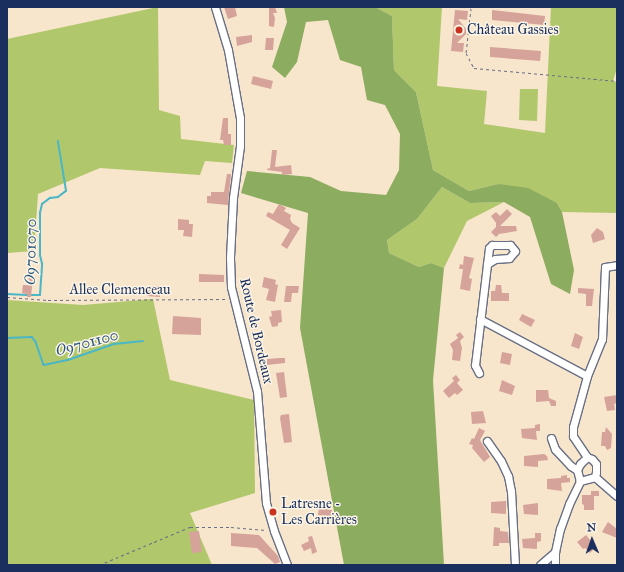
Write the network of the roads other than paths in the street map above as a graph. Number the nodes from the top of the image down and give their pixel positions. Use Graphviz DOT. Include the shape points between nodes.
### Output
graph roads {
  1 [pos="215,7"];
  2 [pos="487,264"];
  3 [pos="617,265"];
  4 [pos="480,319"];
  5 [pos="479,374"];
  6 [pos="587,376"];
  7 [pos="551,438"];
  8 [pos="487,441"];
  9 [pos="586,457"];
  10 [pos="577,470"];
  11 [pos="595,477"];
  12 [pos="580,481"];
  13 [pos="617,496"];
  14 [pos="555,552"];
  15 [pos="287,565"];
  16 [pos="515,565"];
  17 [pos="540,565"];
  18 [pos="554,565"];
  1 -- 15 [label="street, Route de Bordeaux" via="228,50 240,118 240,146 233,198 231,287 257,391 263,485 274,531"];
  2 -- 4 [label="street"];
  3 -- 6 [label="street" via="605,267 602,339"];
  4 -- 5 [label="street" via="474,365"];
  4 -- 6 [label="street"];
  6 -- 9 [label="street" via="572,427 573,436"];
  7 -- 10 [label="street" via="555,449"];
  8 -- 16 [label="street" via="508,476"];
  9 -- 10 [label="street"];
  9 -- 11 [label="street" via="596,464"];
  10 -- 12 [label="street"];
  11 -- 12 [label="street"];
  11 -- 13 [label="street"];
  12 -- 14 [label="street" via="568,504"];
  14 -- 17 [label="street"];
  14 -- 18 [label="street"];
}
